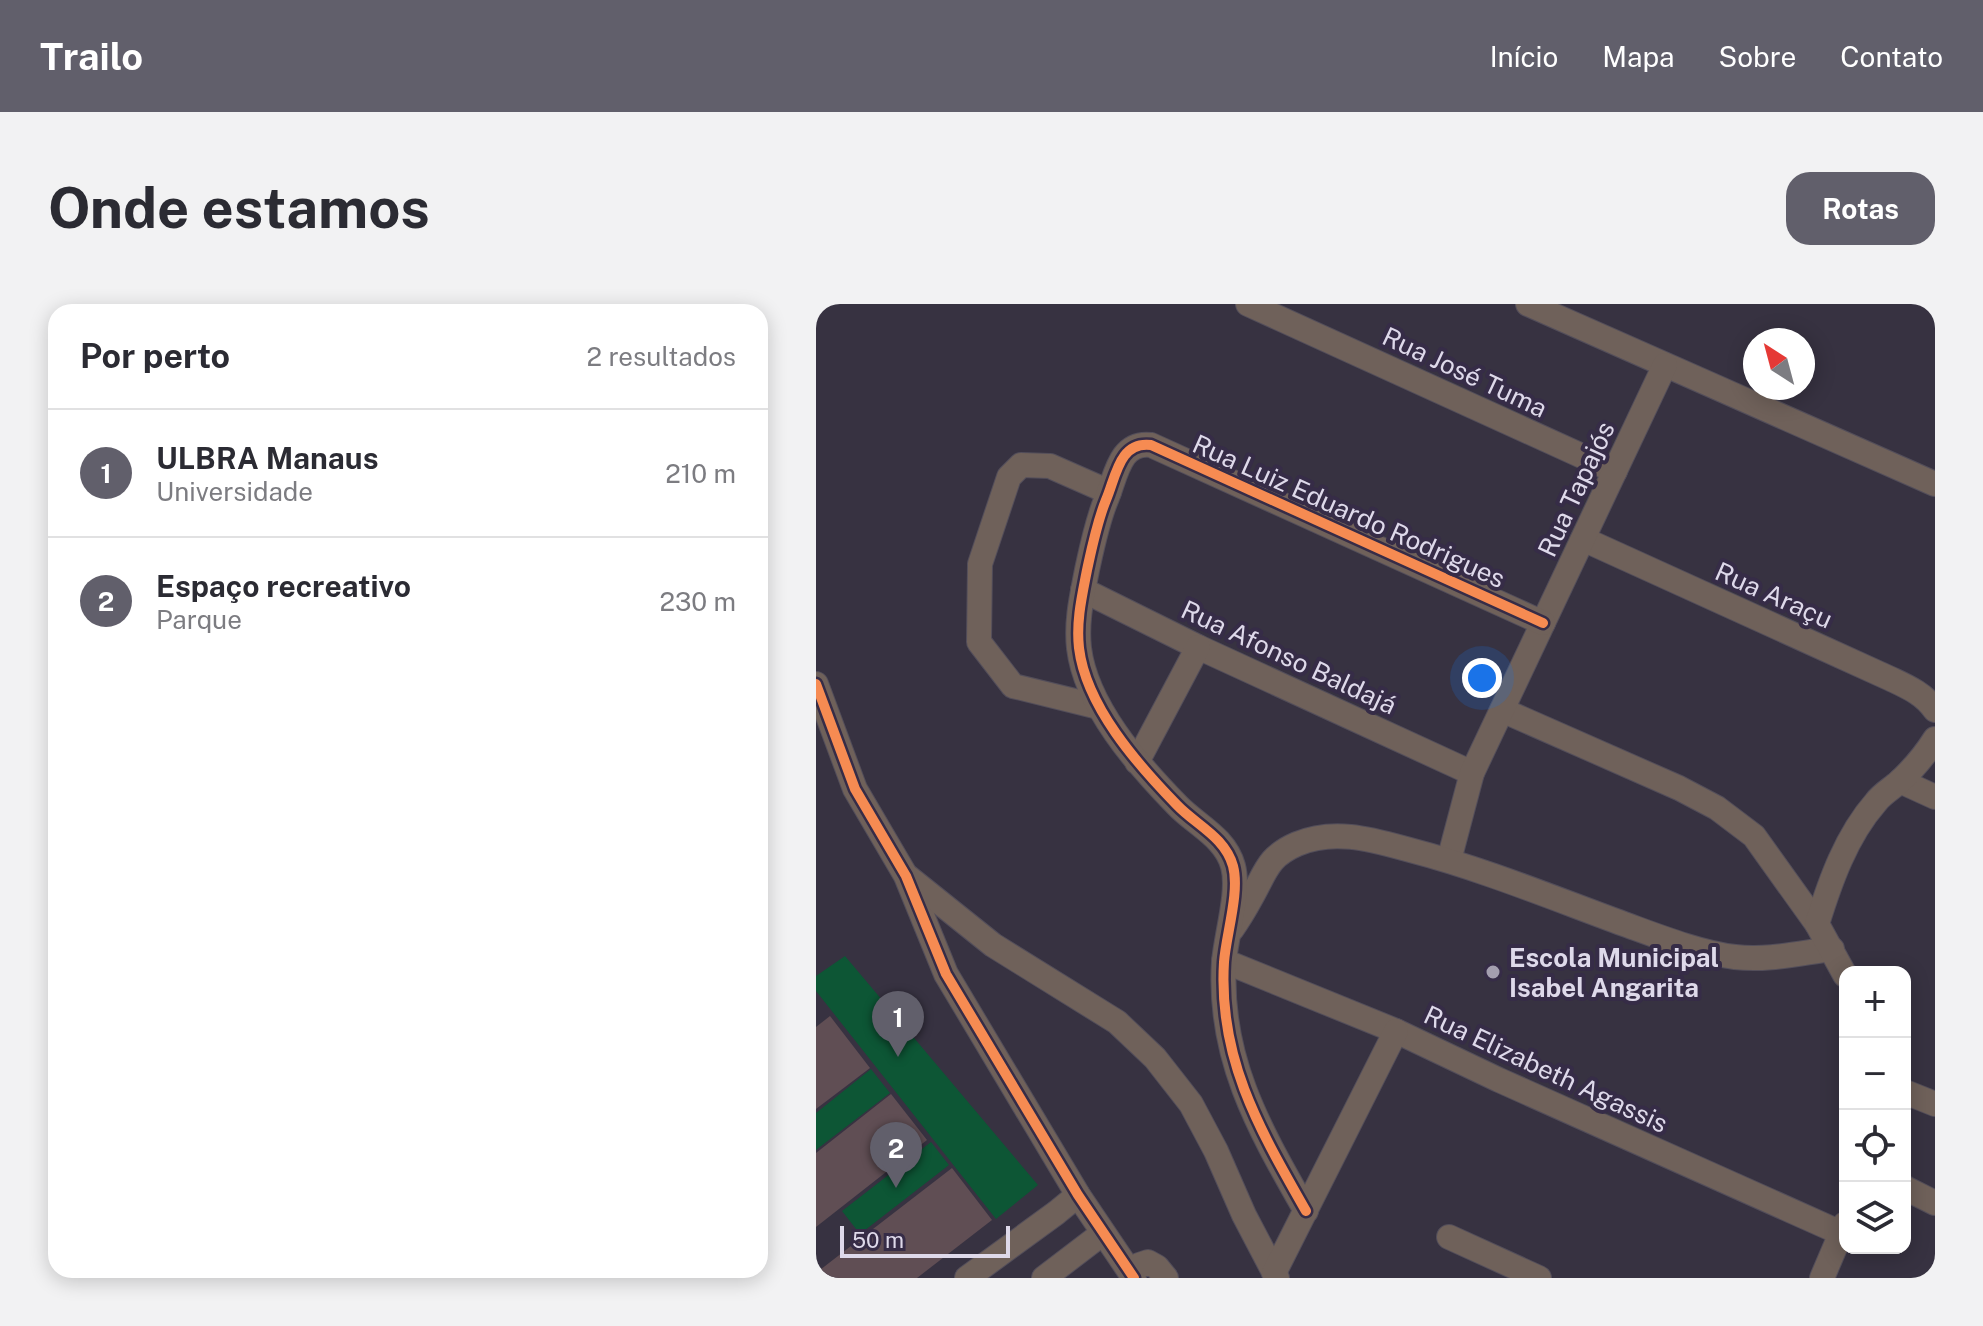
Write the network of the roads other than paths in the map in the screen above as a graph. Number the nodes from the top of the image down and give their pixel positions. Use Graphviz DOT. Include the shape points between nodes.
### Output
graph roads {
  1 [pos="1248,304"];
  2 [pos="1528,304"];
  3 [pos="1665,365"];
  4 [pos="1615,471"];
  5 [pos="1935,484"];
  6 [pos="1109,492"];
  7 [pos="1583,539"];
  8 [pos="1083,590"];
  9 [pos="1543,623"];
  10 [pos="1198,647"];
  11 [pos="816,684"];
  12 [pos="1099,707"];
  13 [pos="1502,710"];
  14 [pos="1935,710"];
  15 [pos="1935,739"];
  16 [pos="1137,762"];
  17 [pos="1472,773"];
  18 [pos="1900,781"];
  19 [pos="1935,797"];
  20 [pos="1449,860"];
  21 [pos="906,876"];
  22 [pos="1817,924"];
  23 [pos="1229,934"];
  24 [pos="1832,949"];
  25 [pos="1224,961"];
  26 [pos="1840,966"];
  27 [pos="1396,1031"];
  28 [pos="1911,1094"];
  29 [pos="1935,1104"];
  30 [pos="1911,1191"];
  31 [pos="1078,1195"];
  32 [pos="1935,1203"];
  33 [pos="1306,1211"];
  34 [pos="1839,1227"];
  35 [pos="1103,1233"];
  36 [pos="1449,1237"];
  37 [pos="1839,1238"];
  38 [pos="1132,1275"];
  39 [pos="1276,1276"];
  40 [pos="967,1278"];
  41 [pos="1044,1278"];
  42 [pos="1166,1278"];
  43 [pos="1539,1278"];
  44 [pos="1822,1278"];
  1 -- 4 [label="street, Rua José Tuma"];
  2 -- 3 [label="street"];
  3 -- 4 [label="street, Rua Tapajós"];
  3 -- 5 [label="street"];
  4 -- 7 [label="street, Rua Tapajós"];
  6 -- 8 [label="street"];
  6 -- 9 [label="street, Rua Luiz Eduardo Rodrigues" via="1128,449 1151,445"];
  6 -- 12 [label="street" via="1050,466 1021,465 1009,477 980,564 979,642 1013,686"];
  7 -- 9 [label="street, Rua Tapajós"];
  7 -- 14 [label="street, Rua Araçu" via="1891,679 1915,691"];
  8 -- 10 [label="street, Rua Afonso Baldajá"];
  8 -- 12 [label="street" via="1079,647 1086,681"];
  9 -- 13 [label="street, Rua Tapajós"];
  10 -- 16 [label="street"];
  10 -- 17 [label="street, Rua Afonso Baldajá"];
  11 -- 21 [label="street" via="855,789"];
  12 -- 16 [label="street"];
  13 -- 17 [label="street, Rua Tapajós"];
  13 -- 22 [label="street" via="1717,808 1754,836"];
  15 -- 18 [label="street"];
  16 -- 23 [label="street" via="1228,855 1234,873"];
  17 -- 20 [label="street, Rua Tapajós"];
  18 -- 19 [label="street"];
  18 -- 22 [label="street" via="1861,820"];
  20 -- 23 [label="street" via="1362,837 1298,843 1268,865"];
  20 -- 24 [label="street" via="1662,937 1733,957"];
  21 -- 31 [label="street" via="946,974"];
  21 -- 39 [label="street" via="993,945 1117,1022 1155,1058 1191,1104"];
  22 -- 24 [label="street"];
  23 -- 25 [label="street"];
  24 -- 26 [label="street"];
  25 -- 27 [label="street, Rua Elizabeth Agassis"];
  25 -- 33 [label="street" via="1225,1015 1238,1074"];
  27 -- 33 [label="street"];
  27 -- 34 [label="street, Rua Elizabeth Agassis"];
  28 -- 29 [label="street"];
  30 -- 32 [label="street"];
  31 -- 35 [label="street"];
  31 -- 40 [label="street"];
  33 -- 39 [label="street"];
  35 -- 38 [label="street"];
  35 -- 41 [label="street"];
  36 -- 43 [label="street"];
  37 -- 44 [label="street"];
  38 -- 42 [label="street" via="1148,1262"];
}
